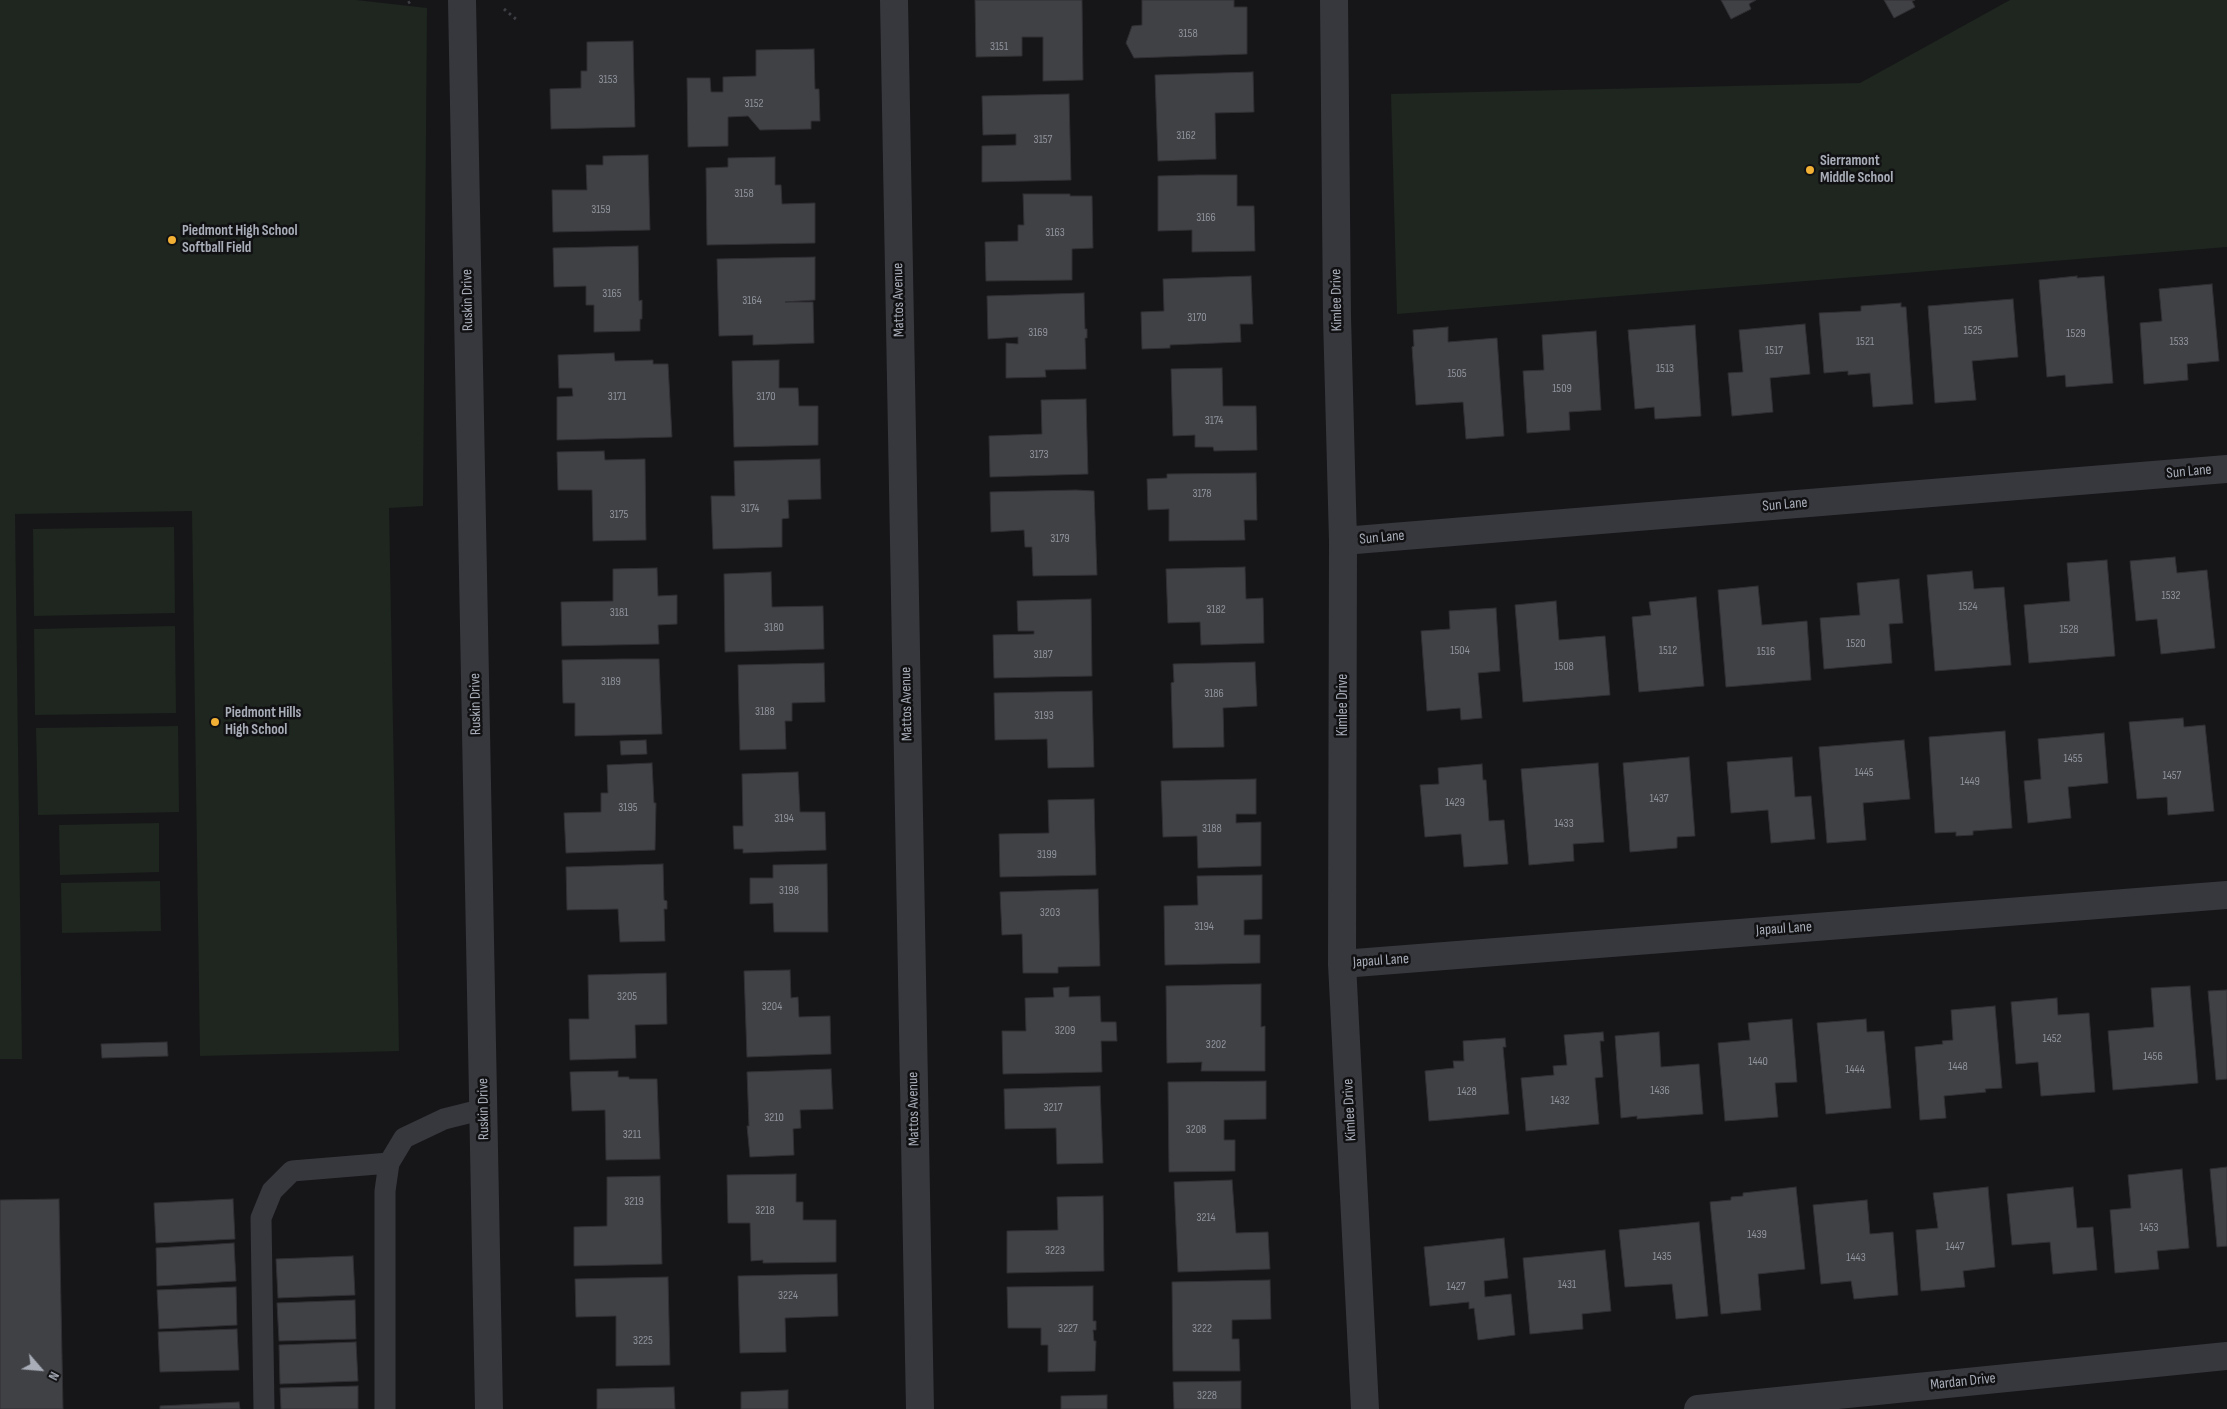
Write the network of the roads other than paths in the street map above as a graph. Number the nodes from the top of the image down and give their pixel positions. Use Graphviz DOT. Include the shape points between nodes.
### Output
graph roads {
  1 [pos="462,0"];
  2 [pos="894,0"];
  3 [pos="1334,0"];
  4 [pos="2227,469"];
  5 [pos="1344,541"];
  6 [pos="2227,895"];
  7 [pos="1342,964"];
  8 [pos="484,1109"];
  9 [pos="389,1163"];
  10 [pos="2227,1356"];
  11 [pos="264,1409"];
  12 [pos="385,1409"];
  13 [pos="489,1409"];
  14 [pos="920,1409"];
  15 [pos="1365,1409"];
  16 [pos="1698,1409"];
  1 -- 8 [label="street, Ruskin Drive"];
  2 -- 14 [label="street, Mattos Avenue"];
  3 -- 5 [label="street, Kimlee Drive" via="1337,317"];
  4 -- 5 [label="street, Sun Lane"];
  5 -- 7 [label="street, Kimlee Drive"];
  6 -- 7 [label="street, Japaul Lane"];
  7 -- 15 [label="street, Kimlee Drive"];
  8 -- 9 [label="lane" via="444,1119 404,1138"];
  8 -- 13 [label="street, Ruskin Drive"];
  9 -- 11 [label="lane" via="292,1170 272,1191 261,1218"];
  9 -- 12 [label="lane" via="385,1190"];
  10 -- 16 [label="street, Mardan Drive"];
}
